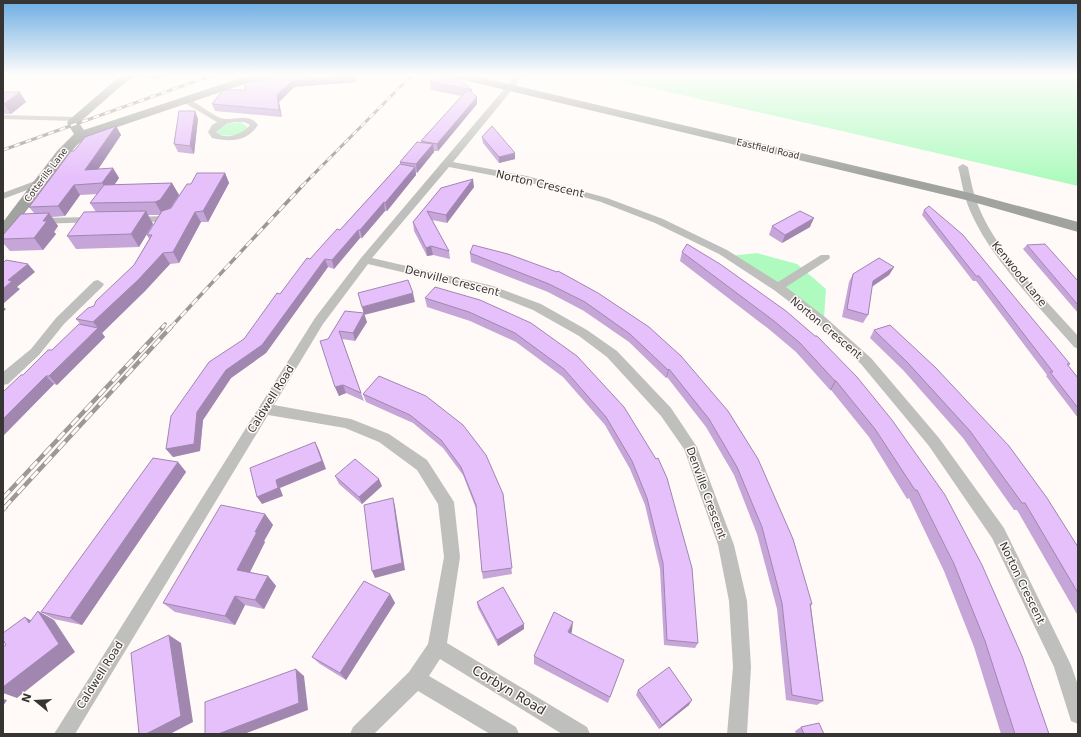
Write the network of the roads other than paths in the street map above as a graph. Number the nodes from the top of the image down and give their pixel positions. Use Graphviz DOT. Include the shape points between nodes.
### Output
graph roads {
  1 [pos="87,109"];
  2 [pos="158,109"];
  3 [pos="202,109"];
  4 [pos="493,109"];
  5 [pos="601,109"];
  6 [pos="3,117"];
  7 [pos="76,119"];
  8 [pos="223,122"];
  9 [pos="81,135"];
  10 [pos="447,164"];
  11 [pos="963,167"];
  12 [pos="43,181"];
  13 [pos="3,196"];
  14 [pos="970,197"];
  15 [pos="107,220"];
  16 [pos="123,220"];
  17 [pos="7,227"];
  18 [pos="1078,227"];
  19 [pos="155,232"];
  20 [pos="825,257"];
  21 [pos="365,260"];
  22 [pos="98,284"];
  23 [pos="778,287"];
  24 [pos="1078,344"];
  25 [pos="3,380"];
  26 [pos="265,409"];
  27 [pos="437,647"];
  28 [pos="416,679"];
  29 [pos="1078,714"];
  30 [pos="64,734"];
  31 [pos="360,734"];
  32 [pos="509,734"];
  33 [pos="580,734"];
  34 [pos="737,734"];
  1 -- 7 [label="street"];
  2 -- 9 [label="street"];
  3 -- 8 [label="street"];
  4 -- 10 [label="street, Caldwell Road"];
  5 -- 14 [label="street, Eastfield Road"];
  6 -- 7 [label="street"];
  7 -- 9 [label="street" via="72,123"];
  9 -- 12 [label="street, Cotterills Lane" via="72,142"];
  10 -- 21 [label="street, Caldwell Road"];
  10 -- 23 [label="street, Norton Crescent" via="527,179 604,200 659,220 723,252"];
  11 -- 14 [label="street, Kenwood Lane"];
  12 -- 13 [label="street"];
  12 -- 17 [label="street, Cotterills Lane"];
  14 -- 18 [label="street, Eastfield Road"];
  14 -- 24 [label="street, Kenwood Lane" via="983,226 1009,264"];
  15 -- 17 [label="street"];
  16 -- 19 [label="street" via="168,218"];
  20 -- 23 [label="street"];
  21 -- 26 [label="street, Caldwell Road" via="319,321"];
  21 -- 34 [label="street, Denville Crescent" via="493,290 537,307 583,333 612,354 666,412 690,447 726,545 738,601 742,667"];
  22 -- 25 [label="street" via="78,310 60,321 35,352"];
  23 -- 29 [label="street, Norton Crescent" via="821,320 866,362 943,455 998,533 1062,665"];
  26 -- 27 [label="street" via="346,423 384,438 422,465 446,502 452,556"];
  26 -- 30 [label="street, Caldwell Road"];
  27 -- 28 [label="street"];
  27 -- 33 [label="street, Corbyn Road"];
  28 -- 31 [label="street"];
  28 -- 32 [label="street"];
}
